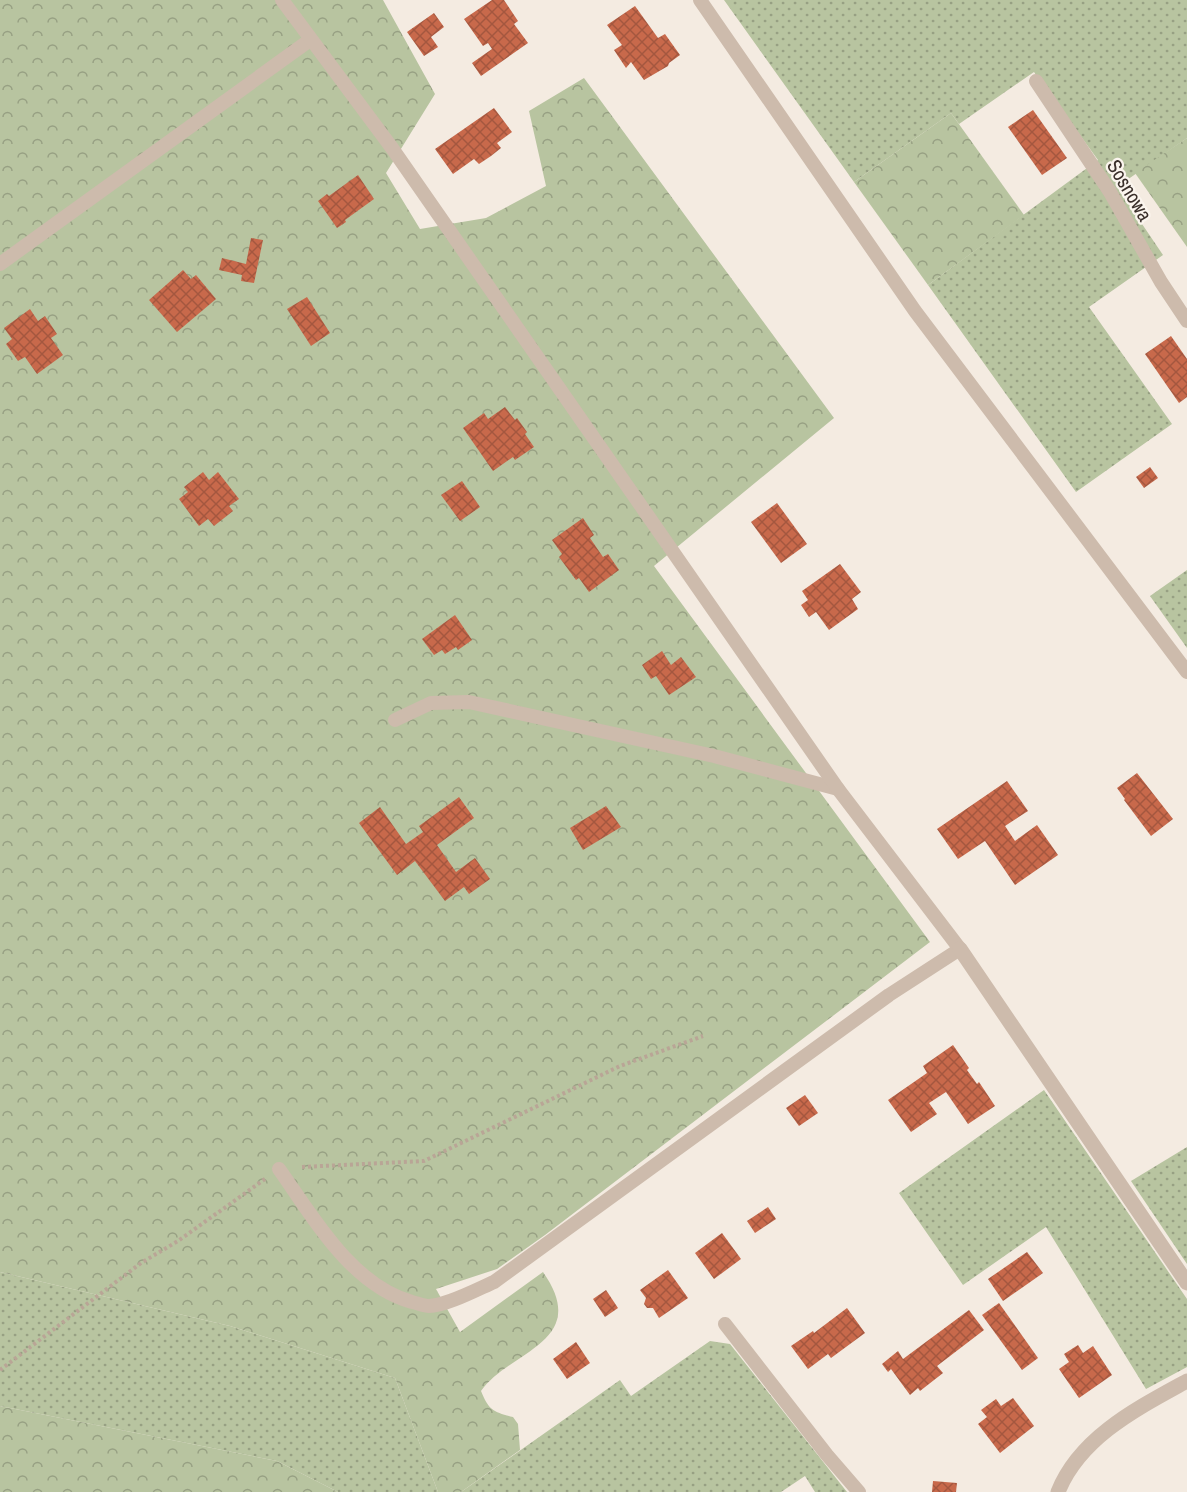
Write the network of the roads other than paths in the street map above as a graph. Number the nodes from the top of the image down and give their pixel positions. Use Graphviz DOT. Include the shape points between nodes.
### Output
graph roads {
  1 [pos="282,0"];
  2 [pos="700,0"];
  3 [pos="310,40"];
  4 [pos="1036,81"];
  5 [pos="0,264"];
  6 [pos="1187,321"];
  7 [pos="1187,672"];
  8 [pos="395,720"];
  9 [pos="838,789"];
  10 [pos="960,949"];
  11 [pos="279,1168"];
  12 [pos="1187,1283"];
  13 [pos="725,1324"];
  14 [pos="1187,1382"];
  15 [pos="859,1492"];
  16 [pos="1058,1492"];
  1 -- 3 [label="lane"];
  2 -- 7 [label="lane" via="915,311"];
  3 -- 5 [label="lane"];
  3 -- 9 [label="lane" via="392,148"];
  4 -- 6 [label="lane, Sosnowa" via="1110,192"];
  8 -- 9 [label="lane" via="431,703 469,702 714,756"];
  9 -- 10 [label="lane"];
  10 -- 11 [label="lane" via="889,995 494,1282 455,1299 430,1306 401,1299 372,1284 331,1243"];
  10 -- 12 [label="street"];
  13 -- 15 [label="lane"];
  14 -- 16 [label="street" via="1102,1434 1080,1455"];
}
